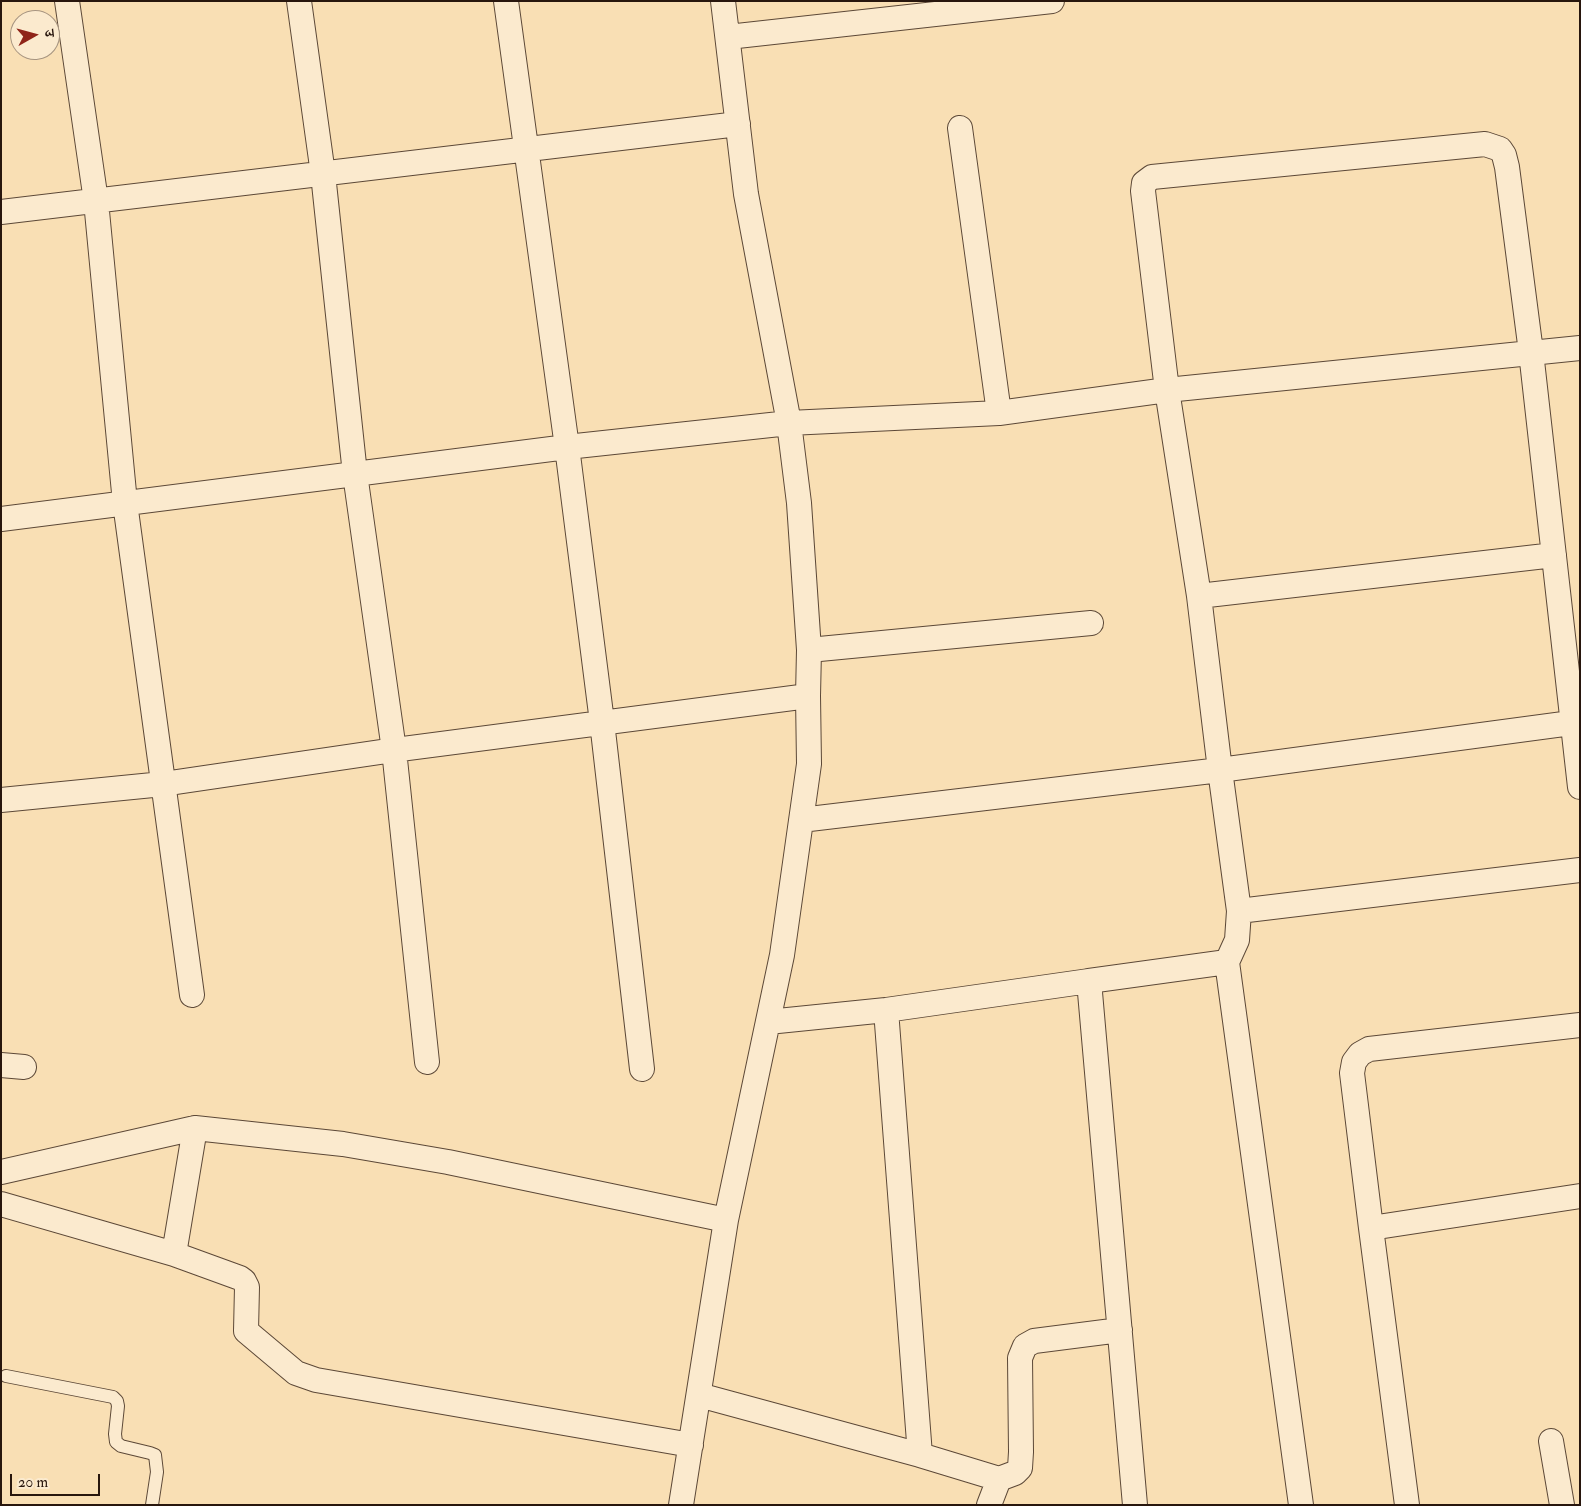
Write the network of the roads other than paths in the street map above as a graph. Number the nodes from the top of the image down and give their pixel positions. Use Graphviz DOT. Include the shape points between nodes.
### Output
graph roads {
  1 [pos="67,1"];
  2 [pos="299,1"];
  3 [pos="506,1"];
  4 [pos="723,1"];
  5 [pos="1052,1"];
  6 [pos="939,7"];
  7 [pos="728,37"];
  8 [pos="738,124"];
  9 [pos="960,128"];
  10 [pos="527,149"];
  11 [pos="323,174"];
  12 [pos="96,201"];
  13 [pos="1,212"];
  14 [pos="1580,348"];
  15 [pos="1531,352"];
  16 [pos="1167,390"];
  17 [pos="999,413"];
  18 [pos="789,423"];
  19 [pos="567,447"];
  20 [pos="355,474"];
  21 [pos="125,503"];
  22 [pos="1,519"];
  23 [pos="1554,555"];
  24 [pos="1199,596"];
  25 [pos="1091,623"];
  26 [pos="809,650"];
  27 [pos="808,696"];
  28 [pos="602,722"];
  29 [pos="1571,723"];
  30 [pos="394,750"];
  31 [pos="1220,770"];
  32 [pos="163,784"];
  33 [pos="1580,787"];
  34 [pos="1,800"];
  35 [pos="801,820"];
  36 [pos="1580,870"];
  37 [pos="1239,911"];
  38 [pos="1227,962"];
  39 [pos="1089,981"];
  40 [pos="192,995"];
  41 [pos="886,1010"];
  42 [pos="768,1022"];
  43 [pos="1580,1025"];
  44 [pos="427,1062"];
  45 [pos="642,1070"];
  46 [pos="196,1128"];
  47 [pos="1,1172"];
  48 [pos="1580,1196"];
  49 [pos="1,1204"];
  50 [pos="726,1220"];
  51 [pos="1371,1228"];
  52 [pos="174,1254"];
  53 [pos="1120,1330"];
  54 [pos="6,1376"];
  55 [pos="698,1395"];
  56 [pos="1551,1441"];
  57 [pos="690,1445"];
  58 [pos="920,1455"];
  59 [pos="999,1479"];
  60 [pos="152,1505"];
  61 [pos="681,1505"];
  62 [pos="990,1505"];
  63 [pos="1135,1505"];
  64 [pos="1301,1505"];
  65 [pos="1407,1505"];
  66 [pos="1562,1505"];
  1 -- 12 [label="street"];
  2 -- 11 [label="street"];
  3 -- 10 [label="street"];
  4 -- 7 [label="street"];
  5 -- 6 [label="street"];
  6 -- 7 [label="street"];
  7 -- 8 [label="street"];
  8 -- 10 [label="street"];
  8 -- 18 [label="street" via="746,194"];
  9 -- 17 [label="street"];
  10 -- 11 [label="street"];
  10 -- 19 [label="street"];
  11 -- 12 [label="street"];
  11 -- 20 [label="street"];
  12 -- 13 [label="street"];
  12 -- 21 [label="street"];
  14 -- 15 [label="street"];
  15 -- 16 [label="street"];
  15 -- 16 [label="street" via="1507,167 1500,149 1485,144 1152,177 1144,183 1143,191"];
  15 -- 23 [label="street"];
  16 -- 17 [label="street"];
  16 -- 24 [label="street"];
  17 -- 18 [label="street"];
  18 -- 19 [label="street"];
  18 -- 26 [label="street" via="799,503"];
  19 -- 20 [label="street"];
  19 -- 28 [label="street"];
  20 -- 21 [label="street"];
  20 -- 30 [label="street"];
  21 -- 22 [label="street"];
  21 -- 32 [label="street"];
  23 -- 24 [label="street"];
  23 -- 29 [label="street"];
  24 -- 31 [label="street"];
  25 -- 26 [label="street"];
  26 -- 27 [label="street"];
  27 -- 28 [label="street"];
  27 -- 35 [label="street" via="809,764"];
  28 -- 30 [label="street"];
  28 -- 45 [label="street"];
  29 -- 31 [label="street"];
  29 -- 33 [label="street"];
  30 -- 32 [label="street"];
  30 -- 44 [label="street"];
  31 -- 35 [label="street"];
  31 -- 37 [label="street"];
  32 -- 34 [label="street"];
  32 -- 40 [label="street"];
  35 -- 42 [label="street" via="782,955"];
  36 -- 37 [label="street"];
  37 -- 38 [label="street" via="1237,940"];
  38 -- 39 [label="street"];
  38 -- 64 [label="street"];
  39 -- 41 [label="street"];
  39 -- 53 [label="street"];
  41 -- 42 [label="street"];
  41 -- 58 [label="street"];
  42 -- 50 [label="street"];
  43 -- 51 [label="street" via="1369,1049 1360,1054 1352,1073"];
  46 -- 47 [label="street"];
  46 -- 50 [label="street" via="343,1144 420,1157"];
  46 -- 52 [label="street"];
  48 -- 51 [label="street"];
  49 -- 52 [label="street"];
  50 -- 55 [label="street"];
  51 -- 65 [label="street"];
  52 -- 57 [label="street" via="240,1278 247,1287 246,1331 296,1373 316,1380"];
  53 -- 59 [label="street" via="1034,1341 1025,1346 1020,1358 1020,1468"];
  53 -- 63 [label="street"];
  54 -- 60 [label="lane" via="113,1397 118,1406 115,1434 118,1445 155,1456 157,1472"];
  55 -- 57 [label="street"];
  55 -- 58 [label="street"];
  56 -- 66 [label="street"];
  57 -- 61 [label="street"];
  58 -- 59 [label="street"];
  59 -- 62 [label="street"];
}
